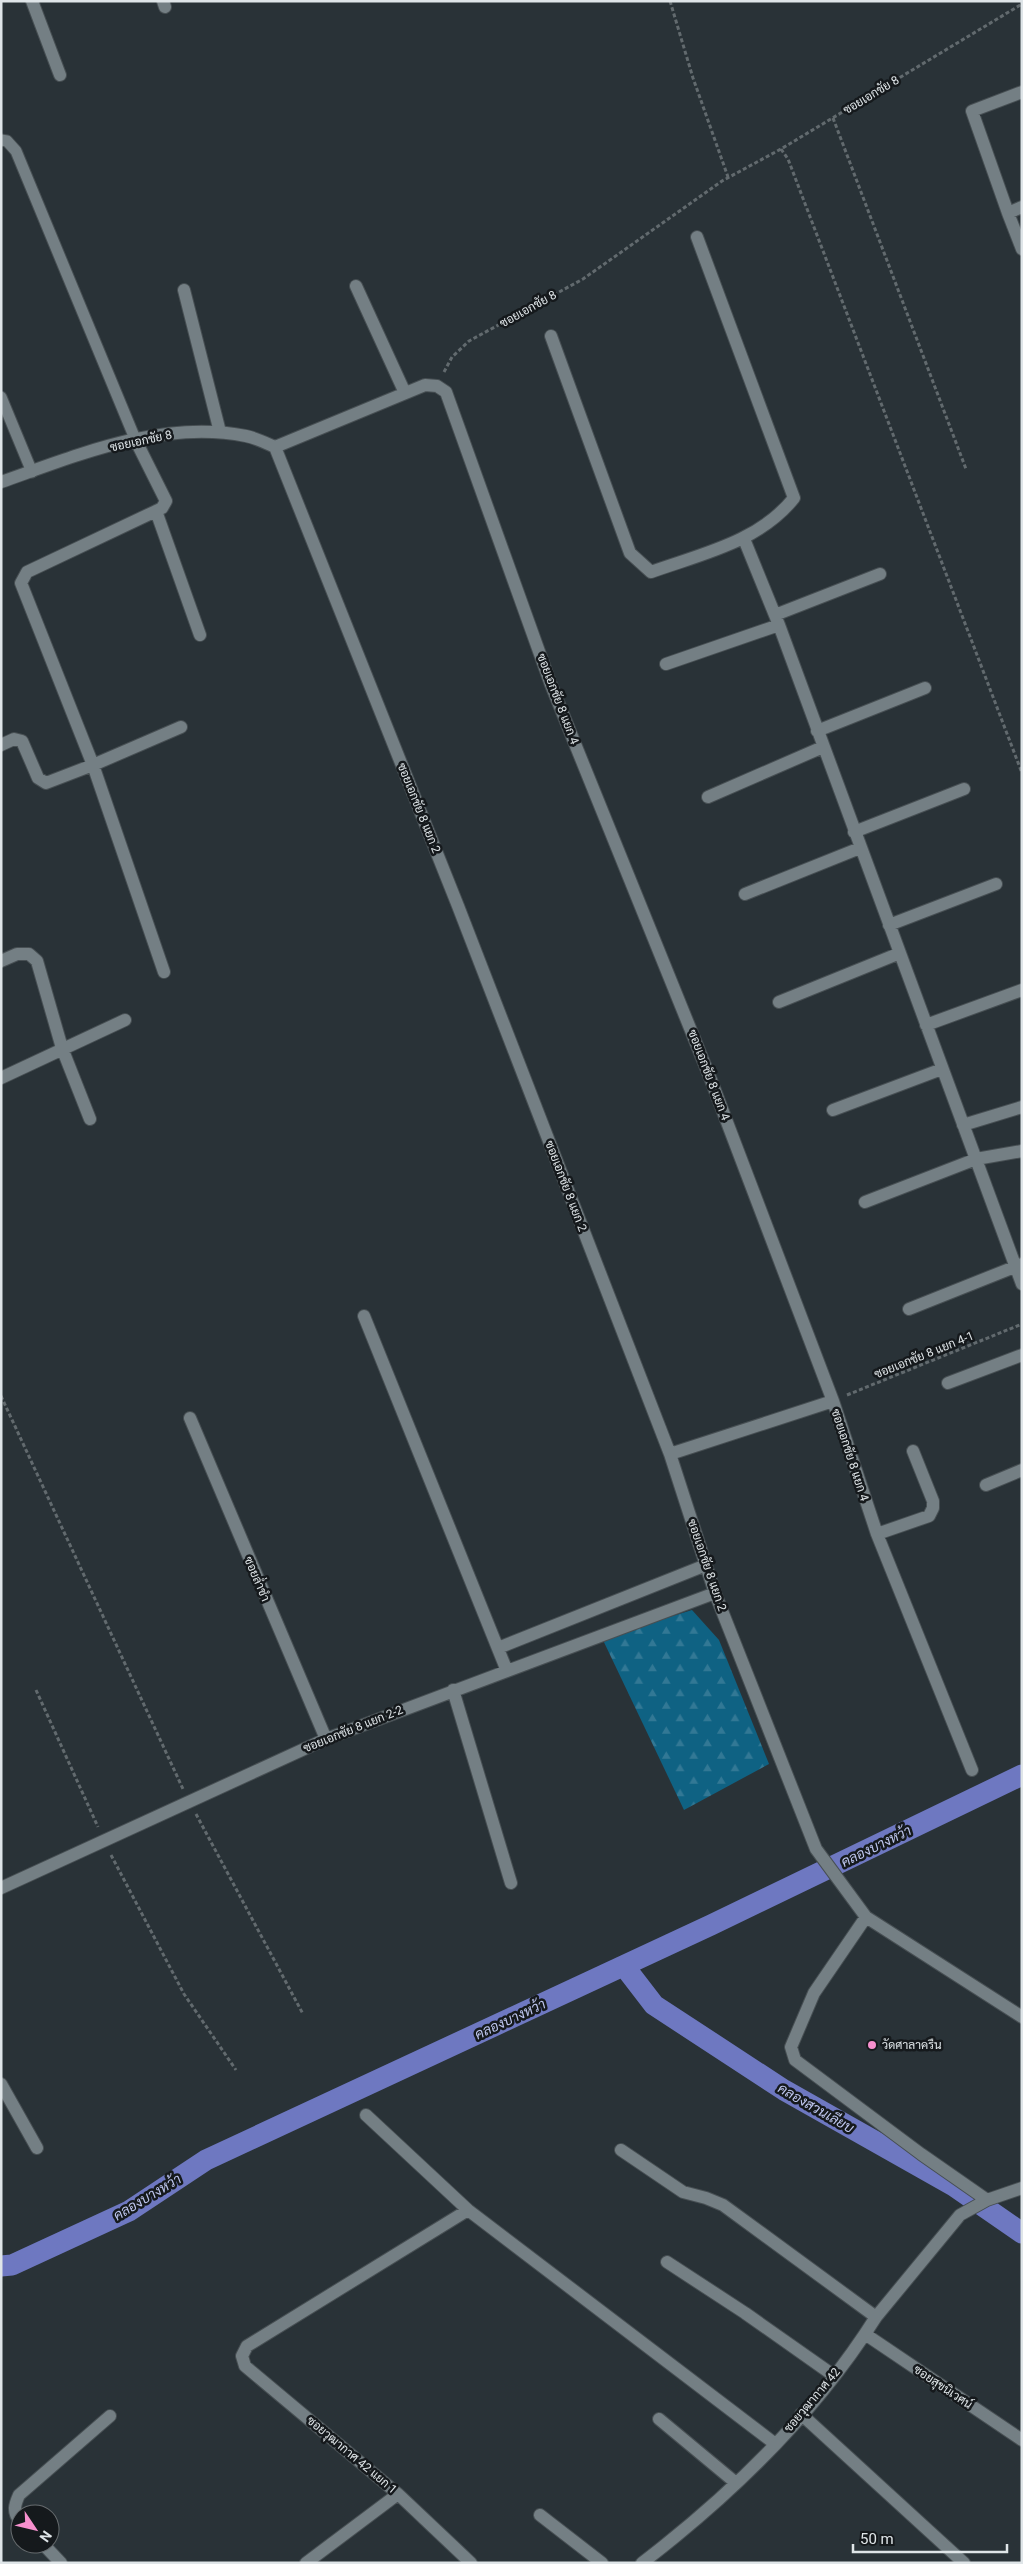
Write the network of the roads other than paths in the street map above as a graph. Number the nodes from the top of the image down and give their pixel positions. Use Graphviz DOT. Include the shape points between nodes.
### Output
graph roads {
  1 [pos="32,1"];
  2 [pos="60,75"];
  3 [pos="1022,92"];
  4 [pos="1,140"];
  5 [pos="1022,207"];
  6 [pos="1008,213"];
  7 [pos="697,237"];
  8 [pos="1022,249"];
  9 [pos="356,286"];
  10 [pos="184,290"];
  11 [pos="551,336"];
  12 [pos="405,393"];
  13 [pos="1,397"];
  14 [pos="220,432"];
  15 [pos="136,441"];
  16 [pos="275,447"];
  17 [pos="32,472"];
  18 [pos="1,482"];
  19 [pos="156,511"];
  20 [pos="744,539"];
  21 [pos="880,574"];
  22 [pos="777,620"];
  23 [pos="200,635"];
  24 [pos="666,664"];
  25 [pos="925,688"];
  26 [pos="181,727"];
  27 [pos="817,731"];
  28 [pos="1,746"];
  29 [pos="823,748"];
  30 [pos="93,765"];
  31 [pos="964,790"];
  32 [pos="708,797"];
  33 [pos="854,832"];
  34 [pos="860,848"];
  35 [pos="996,884"];
  36 [pos="745,894"];
  37 [pos="889,925"];
  38 [pos="900,953"];
  39 [pos="1,961"];
  40 [pos="164,972"];
  41 [pos="1022,990"];
  42 [pos="779,1002"];
  43 [pos="125,1020"];
  44 [pos="926,1025"];
  45 [pos="62,1048"];
  46 [pos="942,1069"];
  47 [pos="1,1078"];
  48 [pos="1022,1107"];
  49 [pos="833,1110"];
  50 [pos="90,1119"];
  51 [pos="963,1125"];
  52 [pos="1022,1151"];
  53 [pos="976,1159"];
  54 [pos="865,1202"];
  55 [pos="1019,1266"];
  56 [pos="1022,1284"];
  57 [pos="908,1309"];
  58 [pos="364,1316"];
  59 [pos="1022,1355"];
  60 [pos="948,1383"];
  61 [pos="833,1401"];
  62 [pos="190,1418"];
  63 [pos="913,1451"];
  64 [pos="670,1454"];
  65 [pos="1022,1470"];
  66 [pos="986,1484"];
  67 [pos="876,1534"];
  68 [pos="706,1565"];
  69 [pos="715,1593"];
  70 [pos="498,1648"];
  71 [pos="507,1671"];
  72 [pos="453,1690"];
  73 [pos="326,1739"];
  74 [pos="972,1770"];
  75 [pos="512,1884"];
  76 [pos="1,1888"];
  77 [pos="866,1917"];
  78 [pos="1022,2016"];
  79 [pos="1,2084"];
  80 [pos="366,2115"];
  81 [pos="37,2148"];
  82 [pos="621,2150"];
  83 [pos="1022,2188"];
  84 [pos="985,2201"];
  85 [pos="468,2210"];
  86 [pos="667,2262"];
  87 [pos="876,2316"];
  88 [pos="865,2334"];
  89 [pos="833,2375"];
  90 [pos="802,2414"];
  91 [pos="110,2416"];
  92 [pos="659,2419"];
  93 [pos="1022,2440"];
  94 [pos="774,2443"];
  95 [pos="736,2483"];
  96 [pos="398,2494"];
  97 [pos="15,2504"];
  98 [pos="540,2515"];
  99 [pos="52,2554"];
  100 [pos="61,2563"];
  101 [pos="306,2563"];
  102 [pos="471,2563"];
  103 [pos="602,2563"];
  104 [pos="642,2563"];
  105 [pos="964,2563"];
  1 -- 2 [label="street"];
  3 -- 6 [label="street" via="972,111"];
  4 -- 15 [label="lane" via="7,141 16,152"];
  5 -- 6 [label="street"];
  6 -- 8 [label="street"];
  7 -- 20 [label="street" via="794,498 782,514"];
  9 -- 12 [label="street"];
  10 -- 14 [label="street"];
  11 -- 20 [label="street" via="630,553 651,572"];
  12 -- 16 [label="street"];
  12 -- 61 [label="street, ซอยเอกชัย 8 แยก 4" via="425,385 437,386 446,392 550,682 712,1080"];
  13 -- 17 [label="lane"];
  14 -- 15 [label="street, ซอยเอกชัย 8" via="180,432"];
  14 -- 16 [label="street, ซอยเอกชัย 8" via="248,437"];
  15 -- 17 [label="street, ซอยเอกชัย 8" via="81,454"];
  15 -- 19 [label="street" via="166,501"];
  16 -- 64 [label="street, ซอยเอกชัย 8 แยก 2" via="462,915"];
  17 -- 18 [label="street, ซอยเอกชัย 8"];
  19 -- 23 [label="street"];
  19 -- 30 [label="street" via="22,577 21,583"];
  20 -- 22 [label="street"];
  21 -- 22 [label="street"];
  22 -- 24 [label="street"];
  22 -- 27 [label="street"];
  25 -- 27 [label="street"];
  26 -- 30 [label="street"];
  27 -- 29 [label="street"];
  28 -- 30 [label="street" via="14,739 22,741 38,778 46,783"];
  29 -- 32 [label="street"];
  29 -- 33 [label="street"];
  30 -- 40 [label="street"];
  31 -- 33 [label="street"];
  33 -- 34 [label="street"];
  34 -- 36 [label="street"];
  34 -- 37 [label="street"];
  35 -- 37 [label="street"];
  37 -- 38 [label="street"];
  38 -- 42 [label="street"];
  38 -- 44 [label="street"];
  39 -- 45 [label="street" via="17,954 29,954 37,961"];
  41 -- 44 [label="street"];
  43 -- 45 [label="street"];
  44 -- 46 [label="street"];
  45 -- 47 [label="street"];
  45 -- 50 [label="street"];
  46 -- 49 [label="street"];
  46 -- 51 [label="street"];
  48 -- 51 [label="street"];
  51 -- 53 [label="street"];
  52 -- 53 [label="street"];
  53 -- 54 [label="street"];
  53 -- 55 [label="street"];
  55 -- 56 [label="street"];
  55 -- 57 [label="street"];
  58 -- 70 [label="street"];
  59 -- 60 [label="street"];
  61 -- 64 [label="street"];
  61 -- 67 [label="street, ซอยเอกชัย 8 แยก 4"];
  62 -- 73 [label="street, ซอยล่ำชำ"];
  63 -- 67 [label="street" via="933,1508 929,1516"];
  64 -- 68 [label="street, ซอยเอกชัย 8 แยก 2"];
  65 -- 66 [label="street"];
  67 -- 74 [label="street, ซอยเอกชัย 8 แยก 4"];
  68 -- 69 [label="street, ซอยเอกชัย 8 แยก 2"];
  68 -- 70 [label="street"];
  69 -- 71 [label="street, ซอยเอกชัย 8 แยก 2-2"];
  69 -- 77 [label="street, ซอยเอกชัย 8 แยก 2" via="816,1849"];
  70 -- 71 [label="street"];
  71 -- 72 [label="street, ซอยเอกชัย 8 แยก 2-2"];
  72 -- 73 [label="street, ซอยเอกชัย 8 แยก 2-2"];
  72 -- 75 [label="street"];
  73 -- 76 [label="street, ซอยเอกชัย 8 แยก 2-2"];
  77 -- 78 [label="street"];
  77 -- 84 [label="street" via="814,1993 791,2047 792,2054 795,2060"];
  79 -- 81 [label="street"];
  80 -- 85 [label="street"];
  82 -- 87 [label="street" via="683,2192 723,2205"];
  83 -- 84 [label="street, ซอยวุฒากาศ 42"];
  84 -- 87 [label="street, ซอยวุฒากาศ 42" via="960,2215"];
  85 -- 94 [label="street"];
  85 -- 96 [label="street, ซอยวุฒากาศ 42 แยก 1" via="247,2346 242,2356 245,2366"];
  86 -- 89 [label="street"];
  87 -- 88 [label="street, ซอยวุฒากาศ 42"];
  88 -- 89 [label="street, ซอยวุฒากาศ 42"];
  88 -- 93 [label="street, ซอยสุขนิเวศน์"];
  89 -- 90 [label="street, ซอยวุฒากาศ 42"];
  90 -- 94 [label="street, ซอยวุฒากาศ 42"];
  90 -- 105 [label="street"];
  91 -- 97 [label="street" via="19,2494"];
  92 -- 95 [label="street"];
  94 -- 95 [label="street, ซอยวุฒากาศ 42"];
  95 -- 104 [label="street, ซอยวุฒากาศ 42"];
  96 -- 101 [label="street"];
  96 -- 102 [label="street, ซอยวุฒากาศ 42 แยก 1"];
  98 -- 103 [label="street"];
  99 -- 100 [label="street"];
}
